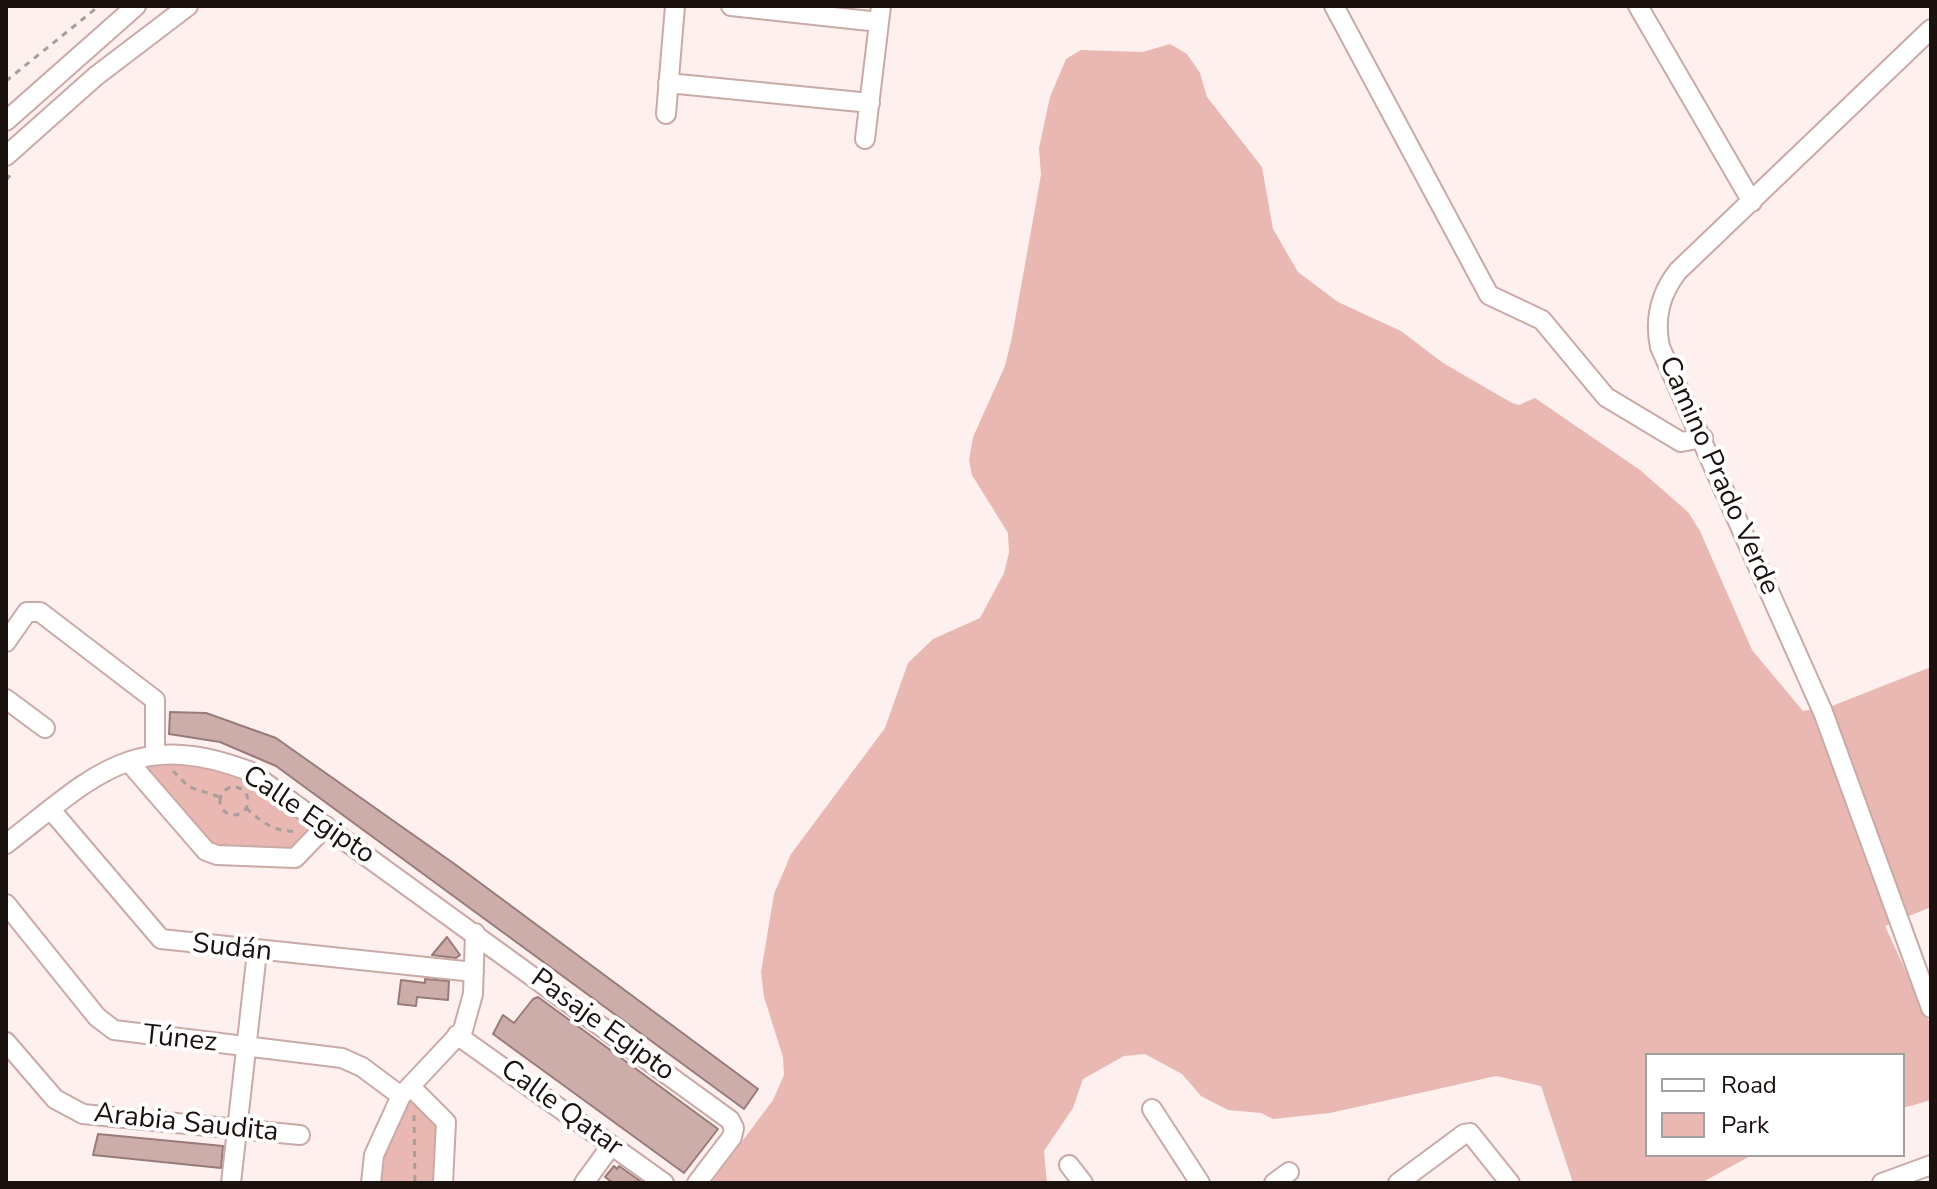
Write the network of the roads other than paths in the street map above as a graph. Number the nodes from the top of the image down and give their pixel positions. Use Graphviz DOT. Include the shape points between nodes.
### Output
graph roads {
  1 [pos="136,6"];
  2 [pos="188,6"];
  3 [pos="675,6"];
  4 [pos="731,6"];
  5 [pos="1334,6"];
  6 [pos="1638,6"];
  7 [pos="880,14"];
  8 [pos="1931,29"];
  9 [pos="668,83"];
  10 [pos="870,103"];
  11 [pos="666,114"];
  12 [pos="9,116"];
  13 [pos="865,139"];
  14 [pos="6,156"];
  15 [pos="1752,202"];
  16 [pos="1703,438"];
  17 [pos="6,642"];
  18 [pos="6,699"];
  19 [pos="45,728"];
  20 [pos="155,753"];
  21 [pos="129,762"];
  22 [pos="51,810"];
  23 [pos="317,826"];
  24 [pos="6,844"];
  25 [pos="6,904"];
  26 [pos="475,933"];
  27 [pos="257,952"];
  28 [pos="474,972"];
  29 [pos="1931,1008"];
  30 [pos="457,1035"];
  31 [pos="6,1042"];
  32 [pos="246,1047"];
  33 [pos="406,1091"];
  34 [pos="1152,1109"];
  35 [pos="239,1130"];
  36 [pos="300,1135"];
  37 [pos="611,1146"];
  38 [pos="1069,1165"];
  39 [pos="1931,1165"];
  40 [pos="1289,1172"];
  41 [pos="231,1183"];
  42 [pos="371,1183"];
  43 [pos="443,1183"];
  44 [pos="584,1183"];
  45 [pos="664,1183"];
  46 [pos="697,1183"];
  47 [pos="1083,1183"];
  48 [pos="1200,1183"];
  49 [pos="1274,1183"];
  50 [pos="1398,1183"];
  51 [pos="1510,1183"];
  52 [pos="1882,1183"];
  1 -- 12 [label="street"];
  2 -- 14 [label="street" via="96,76"];
  3 -- 9 [label="street"];
  4 -- 7 [label="street"];
  5 -- 16 [label="street" via="1489,295 1542,320 1606,397 1681,442"];
  6 -- 15 [label="street"];
  7 -- 10 [label="street"];
  8 -- 15 [label="street, Camino Prado Verde"];
  9 -- 10 [label="street"];
  9 -- 11 [label="street"];
  10 -- 13 [label="street"];
  15 -- 16 [label="street, Camino Prado Verde" via="1678,271 1658,310 1660,347"];
  16 -- 29 [label="street, Camino Prado Verde" via="1823,712"];
  17 -- 20 [label="street" via="27,612 40,612 155,700"];
  18 -- 19 [label="street"];
  20 -- 21 [label="street, Calle Egipto"];
  20 -- 23 [label="street, Calle Egipto" via="203,756 249,771"];
  21 -- 22 [label="street, Calle Egipto" via="88,779"];
  21 -- 23 [label="street" via="200,846 217,855 295,858"];
  22 -- 24 [label="street, Calle Egipto"];
  22 -- 27 [label="street, Sudán" via="161,939"];
  23 -- 26 [label="street, Calle Egipto"];
  25 -- 32 [label="street, Túnez" via="97,1017 114,1030"];
  26 -- 28 [label="street"];
  26 -- 46 [label="street, Pasaje Egipto" via="730,1120 732,1137"];
  27 -- 28 [label="street, Sudán"];
  27 -- 32 [label="street"];
  28 -- 30 [label="street" via="473,994"];
  30 -- 33 [label="street"];
  30 -- 37 [label="street, Calle Qatar"];
  31 -- 35 [label="street, Arabia Saudita" via="55,1099 83,1114"];
  32 -- 33 [label="street, Túnez" via="342,1058"];
  32 -- 35 [label="street"];
  33 -- 42 [label="street" via="374,1155"];
  33 -- 43 [label="street, Túnez" via="446,1122"];
  34 -- 48 [label="street"];
  35 -- 36 [label="street, Arabia Saudita"];
  35 -- 41 [label="street"];
  37 -- 44 [label="street"];
  37 -- 45 [label="street, Calle Qatar"];
  38 -- 47 [label="street"];
  39 -- 52 [label="street"];
  40 -- 49 [label="street"];
  50 -- 51 [label="street" via="1470,1133"];
}
